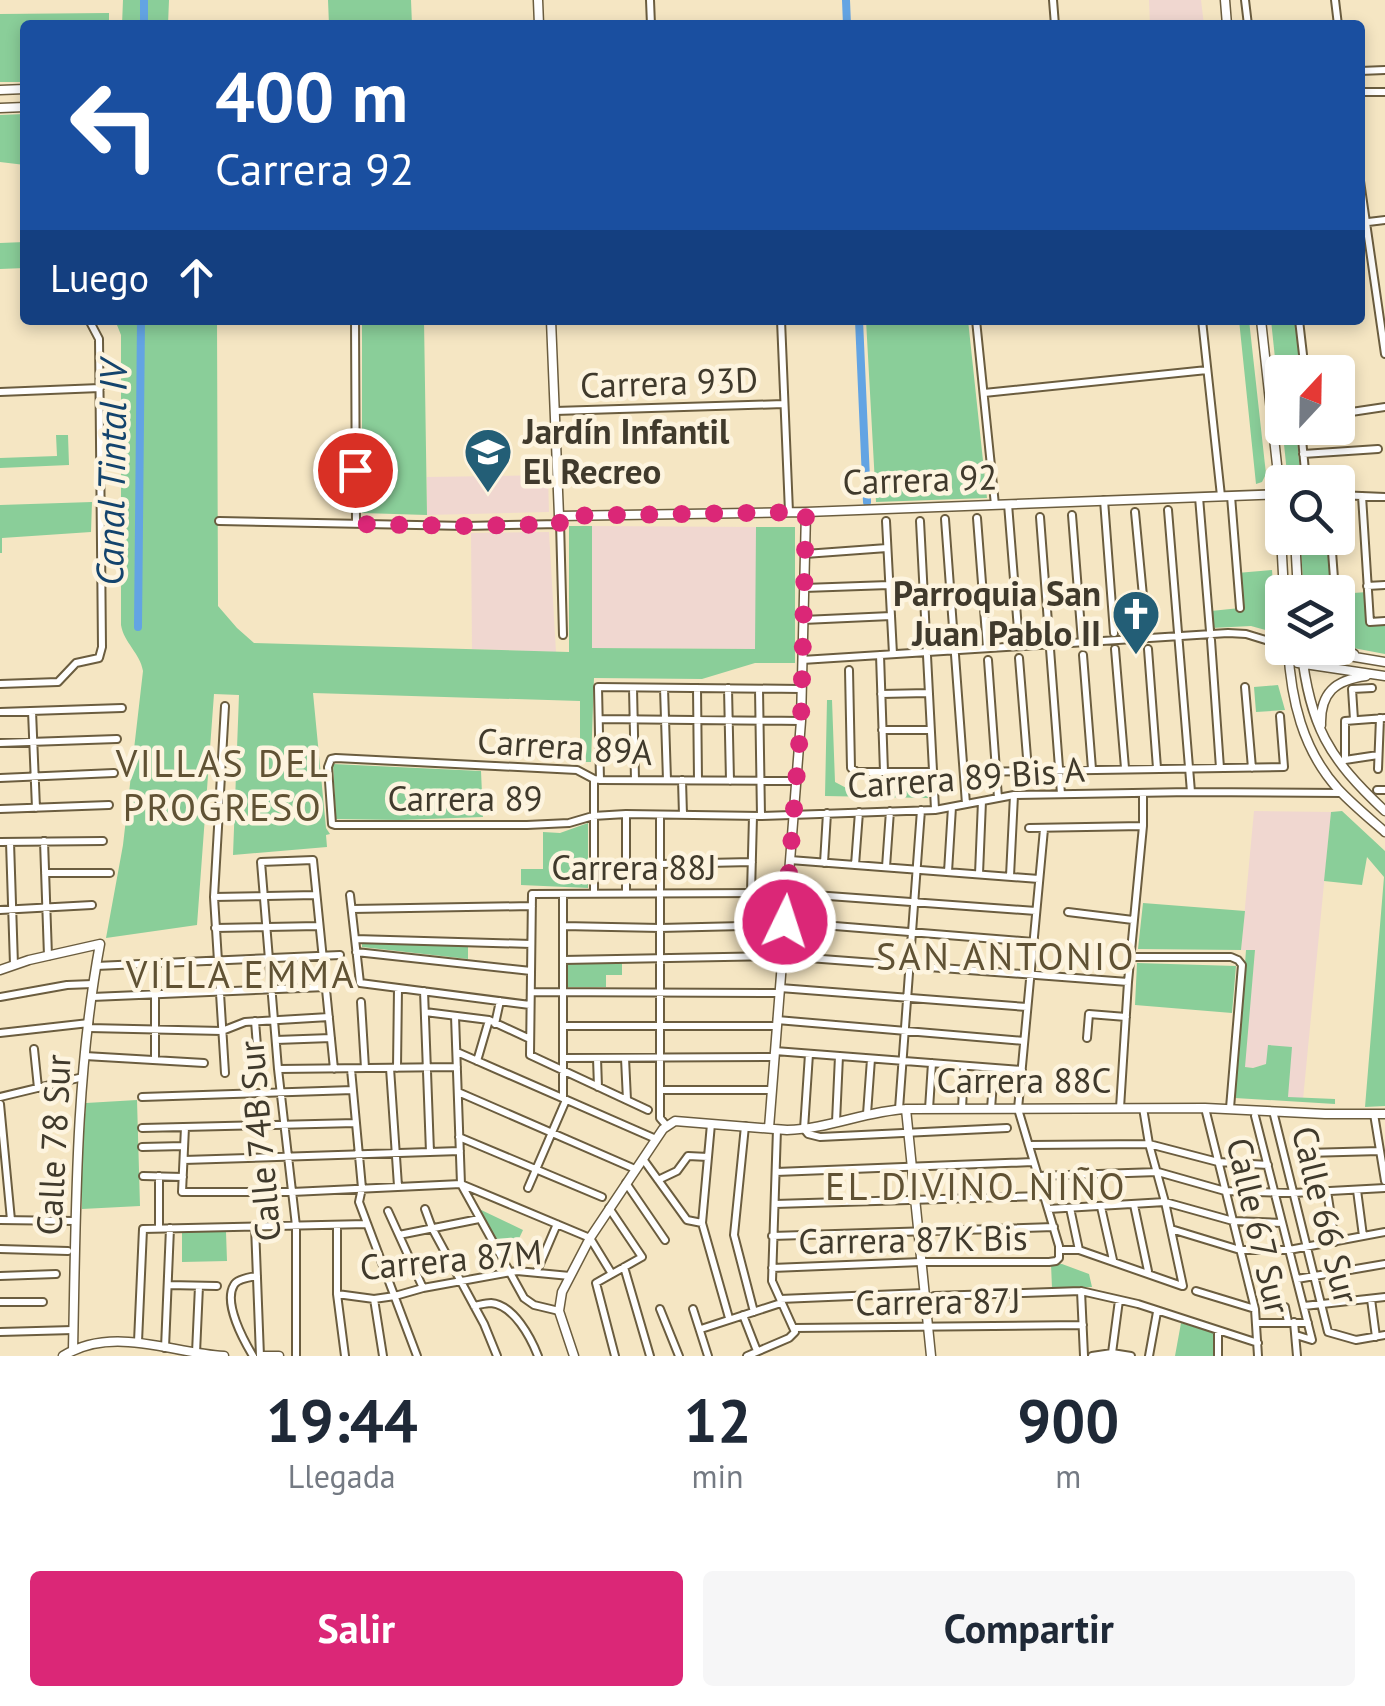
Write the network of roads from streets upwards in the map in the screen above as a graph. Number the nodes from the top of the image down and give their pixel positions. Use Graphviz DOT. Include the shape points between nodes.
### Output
graph roads {
  1 [pos="1365,235"];
  2 [pos="92,325"];
  3 [pos="354,325"];
  4 [pos="551,325"];
  5 [pos="780,325"];
  6 [pos="977,325"];
  7 [pos="1202,325"];
  8 [pos="1262,325"];
  9 [pos="1300,325"];
  10 [pos="1385,354"];
  11 [pos="1303,355"];
  12 [pos="1207,370"];
  13 [pos="100,388"];
  14 [pos="0,392"];
  15 [pos="984,393"];
  16 [pos="784,404"];
  17 [pos="1385,407"];
  18 [pos="555,411"];
  19 [pos="1355,411"];
  20 [pos="1302,445"];
  21 [pos="1378,450"];
  22 [pos="1303,454"];
  23 [pos="1277,465"];
  24 [pos="1304,465"];
  25 [pos="1265,495"];
  26 [pos="1226,496"];
  27 [pos="1355,496"];
  28 [pos="1362,496"];
  29 [pos="1199,497"];
  30 [pos="1385,497"];
  31 [pos="1104,500"];
  32 [pos="994,504"];
  33 [pos="1008,504"];
  34 [pos="1168,510"];
  35 [pos="789,512"];
  36 [pos="806,512"];
  37 [pos="1135,512"];
  38 [pos="1072,515"];
  39 [pos="1040,517"];
  40 [pos="977,518"];
  41 [pos="945,519"];
  42 [pos="559,520"];
  43 [pos="886,521"];
  44 [pos="920,521"];
  45 [pos="219,522"];
  46 [pos="356,524"];
  47 [pos="887,548"];
  48 [pos="805,554"];
  49 [pos="889,584"];
  50 [pos="1385,585"];
  51 [pos="1368,586"];
  52 [pos="804,588"];
  53 [pos="1240,608"];
  54 [pos="891,616"];
  55 [pos="803,620"];
  56 [pos="1385,622"];
  57 [pos="1210,631"];
  58 [pos="1114,633"];
  59 [pos="563,635"];
  60 [pos="1179,636"];
  61 [pos="1147,638"];
  62 [pos="1210,640"];
  63 [pos="1265,640"];
  64 [pos="1018,642"];
  65 [pos="1082,642"];
  66 [pos="1050,644"];
  67 [pos="987,648"];
  68 [pos="1115,649"];
  69 [pos="955,650"];
  70 [pos="1148,650"];
  71 [pos="925,652"];
  72 [pos="893,654"];
  73 [pos="1355,654"];
  74 [pos="880,655"];
  75 [pos="1083,655"];
  76 [pos="1019,658"];
  77 [pos="1355,658"];
  78 [pos="802,660"];
  79 [pos="988,660"];
  80 [pos="1367,660"];
  81 [pos="1385,662"];
  82 [pos="1289,665"];
  83 [pos="1303,665"];
  84 [pos="1310,665"];
  85 [pos="849,670"];
  86 [pos="1381,676"];
  87 [pos="0,684"];
  88 [pos="1245,687"];
  89 [pos="633,688"];
  90 [pos="664,688"];
  91 [pos="698,688"];
  92 [pos="728,688"];
  93 [pos="1372,688"];
  94 [pos="760,689"];
  95 [pos="802,689"];
  96 [pos="928,693"];
  97 [pos="882,694"];
  98 [pos="224,706"];
  99 [pos="122,708"];
  100 [pos="32,711"];
  101 [pos="0,712"];
  102 [pos="1280,716"];
  103 [pos="1382,718"];
  104 [pos="598,720"];
  105 [pos="634,720"];
  106 [pos="665,720"];
  107 [pos="698,720"];
  108 [pos="728,721"];
  109 [pos="760,721"];
  110 [pos="801,721"];
  111 [pos="1349,721"];
  112 [pos="882,730"];
  113 [pos="930,730"];
  114 [pos="1322,734"];
  115 [pos="118,739"];
  116 [pos="34,742"];
  117 [pos="0,743"];
  118 [pos="1378,756"];
  119 [pos="1343,762"];
  120 [pos="1125,768"];
  121 [pos="1157,768"];
  122 [pos="1189,768"];
  123 [pos="1220,768"];
  124 [pos="1252,768"];
  125 [pos="1059,769"];
  126 [pos="1092,769"];
  127 [pos="1028,770"];
  128 [pos="1378,770"];
  129 [pos="996,771"];
  130 [pos="114,772"];
  131 [pos="884,772"];
  132 [pos="933,772"];
  133 [pos="964,772"];
  134 [pos="35,776"];
  135 [pos="0,778"];
  136 [pos="597,779"];
  137 [pos="635,780"];
  138 [pos="666,780"];
  139 [pos="682,780"];
  140 [pos="698,780"];
  141 [pos="730,781"];
  142 [pos="760,781"];
  143 [pos="796,781"];
  144 [pos="1143,792"];
  145 [pos="1191,792"];
  146 [pos="1342,793"];
  147 [pos="1061,794"];
  148 [pos="1014,795"];
  149 [pos="998,798"];
  150 [pos="982,801"];
  151 [pos="109,804"];
  152 [pos="966,804"];
  153 [pos="952,806"];
  154 [pos="36,808"];
  155 [pos="1381,808"];
  156 [pos="0,809"];
  157 [pos="921,810"];
  158 [pos="935,810"];
  159 [pos="890,811"];
  160 [pos="859,812"];
  161 [pos="626,814"];
  162 [pos="660,814"];
  163 [pos="794,814"];
  164 [pos="827,814"];
  165 [pos="683,815"];
  166 [pos="593,816"];
  167 [pos="757,816"];
  168 [pos="336,825"];
  169 [pos="1142,826"];
  170 [pos="1029,828"];
  171 [pos="1044,829"];
  172 [pos="1385,832"];
  173 [pos="102,840"];
  174 [pos="0,842"];
  175 [pos="10,842"];
  176 [pos="44,842"];
  177 [pos="790,860"];
  178 [pos="752,862"];
  179 [pos="824,863"];
  180 [pos="660,864"];
  181 [pos="855,865"];
  182 [pos="886,867"];
  183 [pos="917,870"];
  184 [pos="948,872"];
  185 [pos="45,873"];
  186 [pos="110,873"];
  187 [pos="979,874"];
  188 [pos="1010,876"];
  189 [pos="1039,878"];
  190 [pos="626,893"];
  191 [pos="660,893"];
  192 [pos="751,893"];
  193 [pos="787,893"];
  194 [pos="316,894"];
  195 [pos="563,894"];
  196 [pos="594,894"];
  197 [pos="350,895"];
  198 [pos="264,896"];
  199 [pos="214,897"];
  200 [pos="914,900"];
  201 [pos="92,905"];
  202 [pos="532,906"];
  203 [pos="46,907"];
  204 [pos="12,909"];
  205 [pos="352,909"];
  206 [pos="0,910"];
  207 [pos="1036,911"];
  208 [pos="1068,912"];
  209 [pos="1133,920"];
  210 [pos="785,924"];
  211 [pos="320,926"];
  212 [pos="563,926"];
  213 [pos="266,927"];
  214 [pos="215,928"];
  215 [pos="660,928"];
  216 [pos="912,932"];
  217 [pos="355,939"];
  218 [pos="1033,942"];
  219 [pos="531,944"];
  220 [pos="356,952"];
  221 [pos="340,955"];
  222 [pos="48,956"];
  223 [pos="322,956"];
  224 [pos="782,956"];
  225 [pos="1130,957"];
  226 [pos="269,958"];
  227 [pos="218,960"];
  228 [pos="563,960"];
  229 [pos="660,960"];
  230 [pos="154,964"];
  231 [pos="14,965"];
  232 [pos="910,965"];
  233 [pos="96,966"];
  234 [pos="0,970"];
  235 [pos="531,971"];
  236 [pos="1030,975"];
  237 [pos="1128,982"];
  238 [pos="94,984"];
  239 [pos="326,987"];
  240 [pos="398,988"];
  241 [pos="272,989"];
  242 [pos="220,991"];
  243 [pos="424,991"];
  244 [pos="780,991"];
  245 [pos="531,992"];
  246 [pos="563,992"];
  247 [pos="660,993"];
  248 [pos="155,994"];
  249 [pos="92,996"];
  250 [pos="0,997"];
  251 [pos="907,998"];
  252 [pos="500,1001"];
  253 [pos="361,1002"];
  254 [pos="530,1005"];
  255 [pos="1027,1007"];
  256 [pos="424,1012"];
  257 [pos="455,1016"];
  258 [pos="1126,1017"];
  259 [pos="328,1018"];
  260 [pos="274,1020"];
  261 [pos="255,1021"];
  262 [pos="492,1022"];
  263 [pos="777,1023"];
  264 [pos="89,1026"];
  265 [pos="562,1026"];
  266 [pos="660,1026"];
  267 [pos="155,1030"];
  268 [pos="222,1031"];
  269 [pos="905,1031"];
  270 [pos="0,1033"];
  271 [pos="331,1038"];
  272 [pos="1087,1038"];
  273 [pos="276,1040"];
  274 [pos="530,1040"];
  275 [pos="1024,1042"];
  276 [pos="34,1049"];
  277 [pos="456,1052"];
  278 [pos="775,1054"];
  279 [pos="809,1054"];
  280 [pos="86,1056"];
  281 [pos="840,1056"];
  282 [pos="562,1058"];
  283 [pos="596,1058"];
  284 [pos="625,1058"];
  285 [pos="660,1058"];
  286 [pos="871,1058"];
  287 [pos="258,1059"];
  288 [pos="155,1060"];
  289 [pos="478,1061"];
  290 [pos="903,1061"];
  291 [pos="204,1063"];
  292 [pos="932,1064"];
  293 [pos="964,1066"];
  294 [pos="365,1068"];
  295 [pos="394,1068"];
  296 [pos="427,1068"];
  297 [pos="457,1068"];
  298 [pos="994,1068"];
  299 [pos="334,1069"];
  300 [pos="352,1069"];
  301 [pos="278,1070"];
  302 [pos="562,1070"];
  303 [pos="1022,1070"];
  304 [pos="225,1073"];
  305 [pos="83,1077"];
  306 [pos="598,1086"];
  307 [pos="38,1088"];
  308 [pos="353,1090"];
  309 [pos="660,1090"];
  310 [pos="772,1090"];
  311 [pos="281,1092"];
  312 [pos="458,1092"];
  313 [pos="142,1097"];
  314 [pos="564,1099"];
  315 [pos="627,1100"];
  316 [pos="0,1101"];
  317 [pos="1018,1108"];
  318 [pos="1120,1108"];
  319 [pos="1143,1108"];
  320 [pos="1205,1108"];
  321 [pos="1230,1108"];
  322 [pos="903,1109"];
  323 [pos="930,1109"];
  324 [pos="962,1109"];
  325 [pos="990,1109"];
  326 [pos="648,1110"];
  327 [pos="1273,1111"];
  328 [pos="867,1114"];
  329 [pos="1374,1114"];
  330 [pos="1385,1114"];
  331 [pos="1255,1116"];
  332 [pos="663,1121"];
  333 [pos="836,1122"];
  334 [pos="356,1123"];
  335 [pos="711,1123"];
  336 [pos="285,1124"];
  337 [pos="745,1126"];
  338 [pos="185,1127"];
  339 [pos="142,1128"];
  340 [pos="773,1128"];
  341 [pos="1008,1128"];
  342 [pos="804,1129"];
  343 [pos="552,1133"];
  344 [pos="908,1133"];
  345 [pos="459,1137"];
  346 [pos="656,1138"];
  347 [pos="1149,1144"];
  348 [pos="1029,1145"];
  349 [pos="184,1146"];
  350 [pos="142,1147"];
  351 [pos="2,1150"];
  352 [pos="460,1151"];
  353 [pos="1380,1151"];
  354 [pos="430,1152"];
  355 [pos="396,1153"];
  356 [pos="359,1154"];
  357 [pos="288,1156"];
  358 [pos="708,1157"];
  359 [pos="642,1159"];
  360 [pos="184,1160"];
  361 [pos="1034,1162"];
  362 [pos="1218,1162"];
  363 [pos="1268,1165"];
  364 [pos="912,1166"];
  365 [pos="636,1169"];
  366 [pos="536,1170"];
  367 [pos="776,1172"];
  368 [pos="1158,1172"];
  369 [pos="143,1176"];
  370 [pos="159,1176"];
  371 [pos="183,1176"];
  372 [pos="1038,1176"];
  373 [pos="658,1180"];
  374 [pos="626,1183"];
  375 [pos="461,1184"];
  376 [pos="1385,1185"];
  377 [pos="398,1186"];
  378 [pos="362,1188"];
  379 [pos="528,1188"];
  380 [pos="4,1190"];
  381 [pos="1357,1190"];
  382 [pos="1226,1191"];
  383 [pos="1327,1191"];
  384 [pos="292,1192"];
  385 [pos="1275,1192"];
  386 [pos="1315,1192"];
  387 [pos="1293,1193"];
  388 [pos="1044,1196"];
  389 [pos="602,1198"];
  390 [pos="915,1200"];
  391 [pos="1165,1202"];
  392 [pos="775,1204"];
  393 [pos="1134,1205"];
  394 [pos="1101,1207"];
  395 [pos="425,1208"];
  396 [pos="609,1208"];
  397 [pos="1070,1208"];
  398 [pos="1048,1210"];
  399 [pos="388,1211"];
  400 [pos="479,1219"];
  401 [pos="0,1220"];
  402 [pos="11,1220"];
  403 [pos="75,1221"];
  404 [pos="1233,1221"];
  405 [pos="702,1223"];
  406 [pos="1282,1223"];
  407 [pos="368,1224"];
  408 [pos="558,1224"];
  409 [pos="337,1225"];
  410 [pos="255,1226"];
  411 [pos="296,1226"];
  412 [pos="1054,1227"];
  413 [pos="159,1228"];
  414 [pos="170,1228"];
  415 [pos="432,1228"];
  416 [pos="1172,1230"];
  417 [pos="918,1232"];
  418 [pos="1385,1232"];
  419 [pos="399,1235"];
  420 [pos="772,1236"];
  421 [pos="1363,1236"];
  422 [pos="590,1238"];
  423 [pos="665,1240"];
  424 [pos="1335,1242"];
  425 [pos="1307,1247"];
  426 [pos="0,1250"];
  427 [pos="1060,1250"];
  428 [pos="1078,1250"];
  429 [pos="1240,1250"];
  430 [pos="1290,1250"];
  431 [pos="68,1251"];
  432 [pos="1113,1261"];
  433 [pos="922,1262"];
  434 [pos="1385,1264"];
  435 [pos="624,1267"];
  436 [pos="772,1268"];
  437 [pos="537,1271"];
  438 [pos="510,1272"];
  439 [pos="1149,1272"];
  440 [pos="56,1274"];
  441 [pos="612,1274"];
  442 [pos="1314,1274"];
  443 [pos="0,1276"];
  444 [pos="256,1276"];
  445 [pos="570,1276"];
  446 [pos="1297,1279"];
  447 [pos="462,1282"];
  448 [pos="168,1285"];
  449 [pos="198,1286"];
  450 [pos="216,1286"];
  451 [pos="423,1288"];
  452 [pos="1196,1291"];
  453 [pos="1081,1292"];
  454 [pos="337,1294"];
  455 [pos="929,1294"];
  456 [pos="395,1296"];
  457 [pos="1385,1297"];
  458 [pos="1371,1298"];
  459 [pos="374,1299"];
  460 [pos="1119,1299"];
  461 [pos="781,1301"];
  462 [pos="0,1302"];
  463 [pos="43,1302"];
  464 [pos="1321,1305"];
  465 [pos="474,1306"];
  466 [pos="1304,1306"];
  467 [pos="1285,1307"];
  468 [pos="660,1309"];
  469 [pos="694,1309"];
  470 [pos="1255,1309"];
  471 [pos="559,1310"];
  472 [pos="754,1312"];
  473 [pos="1157,1312"];
  474 [pos="742,1315"];
  475 [pos="729,1318"];
  476 [pos="1257,1322"];
  477 [pos="1291,1322"];
  478 [pos="1308,1323"];
  479 [pos="1083,1326"];
  480 [pos="701,1328"];
  481 [pos="928,1328"];
  482 [pos="74,1330"];
  483 [pos="794,1330"];
  484 [pos="1218,1331"];
  485 [pos="0,1332"];
  486 [pos="1385,1335"];
  487 [pos="1296,1336"];
  488 [pos="1376,1337"];
  489 [pos="138,1342"];
  490 [pos="778,1343"];
  491 [pos="1258,1343"];
  492 [pos="165,1348"];
  493 [pos="73,1350"];
  494 [pos="757,1352"];
  495 [pos="196,1353"];
  496 [pos="1112,1353"];
  497 [pos="63,1356"];
  498 [pos="224,1356"];
  499 [pos="258,1356"];
  500 [pos="278,1356"];
  501 [pos="296,1356"];
  502 [pos="345,1356"];
  503 [pos="383,1356"];
  504 [pos="417,1356"];
  505 [pos="497,1356"];
  506 [pos="538,1356"];
  507 [pos="574,1356"];
  508 [pos="616,1356"];
  509 [pos="650,1356"];
  510 [pos="679,1356"];
  511 [pos="708,1356"];
  512 [pos="747,1356"];
  513 [pos="775,1356"];
  514 [pos="931,1356"];
  515 [pos="1084,1356"];
  516 [pos="1092,1356"];
  517 [pos="1131,1356"];
  518 [pos="1149,1356"];
  519 [pos="1218,1356"];
  520 [pos="1258,1356"];
  521 [pos="1297,1356"];
  1 -- 10 [label="street"];
  2 -- 13 [label="street" via="99,339"];
  3 -- 46 [label="street"];
  4 -- 18 [label="street"];
  5 -- 16 [label="street"];
  6 -- 15 [label="street"];
  7 -- 12 [label="street"];
  8 -- 23 [label="street"];
  9 -- 11 [label="street"];
  12 -- 15 [label="street"];
  12 -- 26 [label="street"];
  13 -- 14 [label="street"];
  13 -- 87 [label="street" via="99,658 76,663 58,682"];
  15 -- 32 [label="street"];
  16 -- 18 [label="street, Carrera 93D"];
  16 -- 35 [label="street"];
  17 -- 19 [label="street"];
  18 -- 42 [label="street"];
  20 -- 22 [label="street"];
  21 -- 22 [label="street"];
  22 -- 24 [label="street"];
  25 -- 26 [label="street, Carrera 92"];
  26 -- 29 [label="street, Carrera 92"];
  26 -- 53 [label="street"];
  27 -- 28 [label="street"];
  28 -- 30 [label="street"];
  28 -- 51 [label="street"];
  29 -- 31 [label="street, Carrera 92"];
  29 -- 57 [label="street"];
  31 -- 33 [label="street, Carrera 92"];
  31 -- 58 [label="street"];
  32 -- 33 [label="street, Carrera 92"];
  32 -- 36 [label="street, Carrera 92"];
  33 -- 64 [label="street"];
  34 -- 60 [label="street"];
  35 -- 36 [label="street, Carrera 92"];
  35 -- 42 [label="street, Carrera 92"];
  36 -- 48 [label="street"];
  37 -- 61 [label="street"];
  38 -- 65 [label="street"];
  39 -- 66 [label="street"];
  40 -- 67 [label="street"];
  41 -- 69 [label="street"];
  42 -- 46 [label="street, Carrera 92"];
  42 -- 59 [label="street"];
  43 -- 47 [label="street"];
  44 -- 71 [label="street"];
  45 -- 46 [label="street, Carrera 92"];
  47 -- 48 [label="street"];
  47 -- 49 [label="street"];
  48 -- 52 [label="street"];
  49 -- 52 [label="street"];
  49 -- 54 [label="street"];
  50 -- 51 [label="street"];
  51 -- 56 [label="street" via="1370,622"];
  52 -- 55 [label="street"];
  54 -- 55 [label="street"];
  54 -- 72 [label="street"];
  55 -- 78 [label="street"];
  60 -- 61 [label="street"];
  60 -- 63 [label="street" via="1237,632"];
  60 -- 122 [label="street"];
  61 -- 65 [label="street"];
  62 -- 123 [label="street"];
  65 -- 66 [label="street"];
  66 -- 67 [label="street"];
  66 -- 125 [label="street"];
  67 -- 69 [label="street"];
  68 -- 120 [label="street"];
  69 -- 71 [label="street"];
  69 -- 133 [label="street"];
  70 -- 121 [label="street"];
  71 -- 72 [label="street"];
  71 -- 96 [label="street"];
  72 -- 74 [label="street"];
  73 -- 80 [label="street"];
  74 -- 78 [label="street"];
  74 -- 97 [label="street"];
  75 -- 126 [label="street"];
  76 -- 127 [label="street"];
  77 -- 80 [label="street"];
  78 -- 95 [label="street"];
  79 -- 129 [label="street"];
  80 -- 81 [label="street"];
  82 -- 146 [label="street" via="1306,739"];
  83 -- 114 [label="street"];
  84 -- 86 [label="street"];
  85 -- 131 [label="street" via="851,768"];
  86 -- 114 [label="street" via="1337,684 1321,713"];
  88 -- 124 [label="street"];
  89 -- 90 [label="street"];
  89 -- 104 [label="street" via="598,687"];
  89 -- 105 [label="street"];
  90 -- 91 [label="street"];
  90 -- 106 [label="street"];
  91 -- 92 [label="street"];
  91 -- 107 [label="street"];
  92 -- 94 [label="street"];
  92 -- 108 [label="street"];
  93 -- 111 [label="street" via="1352,689"];
  94 -- 95 [label="street"];
  94 -- 109 [label="street"];
  95 -- 110 [label="street"];
  96 -- 97 [label="street"];
  96 -- 113 [label="street"];
  97 -- 112 [label="street"];
  98 -- 199 [label="street"];
  99 -- 100 [label="street"];
  100 -- 101 [label="street"];
  100 -- 116 [label="street"];
  102 -- 124 [label="street" via="1284,767"];
  103 -- 111 [label="street"];
  103 -- 118 [label="street"];
  104 -- 105 [label="street"];
  104 -- 136 [label="street"];
  105 -- 106 [label="street"];
  105 -- 137 [label="street"];
  106 -- 107 [label="street"];
  106 -- 138 [label="street"];
  107 -- 108 [label="street"];
  107 -- 140 [label="street"];
  108 -- 109 [label="street"];
  108 -- 141 [label="street"];
  109 -- 110 [label="street"];
  109 -- 142 [label="street"];
  110 -- 143 [label="street"];
  111 -- 119 [label="street"];
  112 -- 113 [label="street"];
  112 -- 131 [label="street"];
  113 -- 132 [label="street"];
  114 -- 119 [label="street"];
  115 -- 116 [label="street"];
  116 -- 117 [label="street"];
  116 -- 134 [label="street"];
  118 -- 119 [label="street"];
  118 -- 128 [label="street"];
  119 -- 155 [label="street"];
  120 -- 121 [label="street"];
  120 -- 126 [label="street"];
  121 -- 122 [label="street"];
  122 -- 123 [label="street"];
  122 -- 145 [label="street"];
  123 -- 124 [label="street"];
  125 -- 126 [label="street"];
  125 -- 127 [label="street"];
  125 -- 147 [label="street"];
  127 -- 129 [label="street"];
  129 -- 133 [label="street"];
  129 -- 149 [label="street"];
  130 -- 134 [label="street"];
  131 -- 132 [label="street"];
  132 -- 158 [label="street"];
  133 -- 152 [label="street"];
  134 -- 135 [label="street"];
  134 -- 154 [label="street"];
  136 -- 137 [label="street, Carrera 89A"];
  136 -- 166 [label="street"];
  136 -- 168 [label="street, Carrera 89A" via="576,770 331,759"];
  137 -- 138 [label="street, Carrera 89A"];
  138 -- 139 [label="street, Carrera 89A"];
  139 -- 140 [label="street, Carrera 89A"];
  139 -- 165 [label="street"];
  140 -- 141 [label="street, Carrera 89A"];
  141 -- 142 [label="street, Carrera 89A"];
  142 -- 143 [label="street, Carrera 89A"];
  142 -- 167 [label="street"];
  143 -- 163 [label="street"];
  144 -- 145 [label="street, Carrera 89 Bis A"];
  144 -- 147 [label="street, Carrera 89 Bis A"];
  144 -- 169 [label="street"];
  145 -- 146 [label="street, Carrera 89 Bis A"];
  146 -- 172 [label="street"];
  147 -- 148 [label="street, Carrera 89 Bis A"];
  148 -- 149 [label="street, Carrera 89 Bis A"];
  148 -- 188 [label="street"];
  149 -- 150 [label="street, Carrera 89 Bis A"];
  150 -- 152 [label="street, Carrera 89 Bis A"];
  150 -- 187 [label="street"];
  151 -- 154 [label="street"];
  152 -- 153 [label="street, Carrera 89 Bis A"];
  153 -- 158 [label="street, Carrera 89 Bis A"];
  153 -- 184 [label="street"];
  154 -- 156 [label="street"];
  157 -- 158 [label="street, Carrera 89 Bis A"];
  157 -- 159 [label="street, Carrera 89 Bis A"];
  157 -- 183 [label="street"];
  159 -- 160 [label="street, Carrera 89 Bis A"];
  159 -- 182 [label="street"];
  160 -- 164 [label="street, Carrera 89 Bis A"];
  160 -- 181 [label="street"];
  161 -- 162 [label="street, Carrera 89 Bis A"];
  161 -- 166 [label="street, Carrera 89 Bis A"];
  161 -- 190 [label="street"];
  162 -- 165 [label="street, Carrera 89 Bis A"];
  162 -- 180 [label="street"];
  163 -- 164 [label="street, Carrera 89 Bis A"];
  163 -- 167 [label="street, Carrera 89 Bis A"];
  163 -- 177 [label="street"];
  164 -- 179 [label="street"];
  165 -- 167 [label="street, Carrera 89 Bis A"];
  166 -- 168 [label="street, Carrera 89" via="527,826"];
  166 -- 196 [label="street"];
  167 -- 178 [label="street"];
  169 -- 171 [label="street"];
  169 -- 209 [label="street"];
  170 -- 171 [label="street"];
  171 -- 189 [label="street"];
  173 -- 176 [label="street"];
  174 -- 175 [label="street"];
  175 -- 176 [label="street"];
  175 -- 204 [label="street"];
  176 -- 185 [label="street"];
  177 -- 179 [label="street"];
  177 -- 193 [label="street"];
  178 -- 180 [label="street"];
  178 -- 192 [label="street"];
  179 -- 181 [label="street"];
  180 -- 191 [label="street"];
  181 -- 182 [label="street"];
  182 -- 183 [label="street"];
  183 -- 184 [label="street"];
  183 -- 200 [label="street"];
  184 -- 187 [label="street"];
  185 -- 186 [label="street"];
  185 -- 203 [label="street"];
  187 -- 188 [label="street"];
  188 -- 189 [label="street"];
  189 -- 207 [label="street"];
  190 -- 191 [label="street, Carrera 88J"];
  190 -- 196 [label="street, Carrera 88J"];
  191 -- 192 [label="street, Carrera 88J"];
  191 -- 215 [label="street"];
  192 -- 193 [label="street, Carrera 88J"];
  193 -- 200 [label="street, Carrera 88J"];
  193 -- 210 [label="street"];
  194 -- 198 [label="street"];
  194 -- 198 [label="street, Calle 74B Sur" via="313,860 260,862"];
  194 -- 211 [label="street"];
  195 -- 196 [label="street, Carrera 88J"];
  195 -- 202 [label="street, Carrera 88J" via="532,894"];
  195 -- 212 [label="street"];
  197 -- 205 [label="street"];
  198 -- 199 [label="street"];
  198 -- 213 [label="street, Calle 74B Sur"];
  199 -- 214 [label="street"];
  200 -- 207 [label="street, Carrera 88J"];
  200 -- 216 [label="street"];
  201 -- 203 [label="street"];
  202 -- 205 [label="street"];
  202 -- 219 [label="street"];
  203 -- 204 [label="street"];
  203 -- 222 [label="street"];
  204 -- 206 [label="street"];
  204 -- 231 [label="street"];
  205 -- 217 [label="street"];
  207 -- 218 [label="street"];
  208 -- 209 [label="street"];
  209 -- 225 [label="street"];
  210 -- 215 [label="street"];
  210 -- 216 [label="street"];
  210 -- 224 [label="street"];
  211 -- 213 [label="street"];
  211 -- 223 [label="street"];
  212 -- 215 [label="street"];
  212 -- 228 [label="street"];
  213 -- 214 [label="street"];
  213 -- 226 [label="street, Calle 74B Sur"];
  214 -- 227 [label="street"];
  215 -- 229 [label="street"];
  216 -- 218 [label="street"];
  216 -- 232 [label="street"];
  217 -- 219 [label="street"];
  217 -- 220 [label="street"];
  218 -- 236 [label="street"];
  219 -- 235 [label="street"];
  220 -- 235 [label="street"];
  220 -- 240 [label="street" via="360,983"];
  221 -- 223 [label="street"];
  222 -- 231 [label="street"];
  222 -- 233 [label="street, Calle 78 Sur" via="100,944"];
  223 -- 226 [label="street"];
  223 -- 239 [label="street"];
  224 -- 229 [label="street"];
  224 -- 232 [label="street"];
  224 -- 244 [label="street"];
  225 -- 237 [label="street"];
  225 -- 321 [label="street" via="1218,957 1242,965"];
  226 -- 227 [label="street"];
  226 -- 241 [label="street, Calle 74B Sur"];
  227 -- 230 [label="street"];
  227 -- 242 [label="street"];
  228 -- 229 [label="street"];
  228 -- 246 [label="street"];
  229 -- 247 [label="street"];
  230 -- 233 [label="street"];
  230 -- 248 [label="street"];
  231 -- 234 [label="street"];
  232 -- 236 [label="street"];
  232 -- 251 [label="street"];
  233 -- 238 [label="street, Calle 78 Sur"];
  235 -- 245 [label="street"];
  236 -- 237 [label="street"];
  236 -- 255 [label="street"];
  237 -- 258 [label="street"];
  238 -- 249 [label="street, Calle 78 Sur"];
  238 -- 250 [label="street"];
  239 -- 241 [label="street"];
  239 -- 259 [label="street"];
  240 -- 243 [label="street"];
  240 -- 295 [label="street"];
  241 -- 242 [label="street"];
  241 -- 260 [label="street, Calle 74B Sur"];
  242 -- 248 [label="street"];
  242 -- 268 [label="street"];
  243 -- 252 [label="street"];
  243 -- 256 [label="street"];
  244 -- 247 [label="street"];
  244 -- 251 [label="street"];
  244 -- 263 [label="street"];
  245 -- 246 [label="street"];
  245 -- 254 [label="street"];
  246 -- 247 [label="street"];
  246 -- 265 [label="street"];
  247 -- 266 [label="street"];
  248 -- 249 [label="street"];
  248 -- 267 [label="street"];
  249 -- 264 [label="street, Calle 78 Sur"];
  251 -- 255 [label="street"];
  251 -- 269 [label="street"];
  252 -- 254 [label="street"];
  252 -- 262 [label="street"];
  253 -- 294 [label="street"];
  254 -- 274 [label="street"];
  255 -- 275 [label="street"];
  256 -- 257 [label="street"];
  256 -- 296 [label="street"];
  257 -- 262 [label="street"];
  257 -- 277 [label="street"];
  258 -- 272 [label="street" via="1089,1014"];
  258 -- 318 [label="street"];
  259 -- 260 [label="street"];
  259 -- 271 [label="street"];
  260 -- 261 [label="street"];
  260 -- 273 [label="street, Calle 74B Sur"];
  261 -- 268 [label="street"];
  261 -- 287 [label="street"];
  262 -- 274 [label="street"];
  262 -- 289 [label="street"];
  263 -- 266 [label="street"];
  263 -- 269 [label="street"];
  263 -- 278 [label="street"];
  264 -- 267 [label="street"];
  264 -- 270 [label="street"];
  264 -- 280 [label="street, Calle 78 Sur"];
  265 -- 266 [label="street"];
  265 -- 282 [label="street"];
  266 -- 285 [label="street"];
  267 -- 268 [label="street"];
  267 -- 288 [label="street"];
  268 -- 304 [label="street"];
  269 -- 275 [label="street"];
  269 -- 290 [label="street"];
  271 -- 273 [label="street"];
  271 -- 299 [label="street"];
  273 -- 301 [label="street, Calle 74B Sur"];
  274 -- 302 [label="street" via="530,1054"];
  275 -- 303 [label="street"];
  276 -- 307 [label="street"];
  277 -- 289 [label="street"];
  277 -- 297 [label="street"];
  278 -- 279 [label="street"];
  278 -- 285 [label="street"];
  278 -- 310 [label="street"];
  279 -- 281 [label="street"];
  279 -- 342 [label="street"];
  280 -- 288 [label="street"];
  280 -- 305 [label="street, Calle 78 Sur"];
  281 -- 286 [label="street"];
  281 -- 333 [label="street"];
  282 -- 283 [label="street"];
  282 -- 302 [label="street"];
  283 -- 284 [label="street"];
  283 -- 306 [label="street"];
  284 -- 285 [label="street"];
  284 -- 315 [label="street"];
  285 -- 309 [label="street"];
  286 -- 290 [label="street"];
  286 -- 328 [label="street"];
  288 -- 291 [label="street"];
  289 -- 314 [label="street"];
  290 -- 292 [label="street"];
  290 -- 322 [label="street"];
  292 -- 293 [label="street"];
  292 -- 323 [label="street"];
  293 -- 298 [label="street"];
  293 -- 324 [label="street"];
  294 -- 295 [label="street"];
  294 -- 300 [label="street"];
  295 -- 296 [label="street"];
  295 -- 355 [label="street"];
  296 -- 297 [label="street"];
  296 -- 354 [label="street"];
  297 -- 312 [label="street"];
  298 -- 303 [label="street"];
  298 -- 325 [label="street"];
  299 -- 300 [label="street"];
  299 -- 301 [label="street"];
  300 -- 308 [label="street"];
  301 -- 311 [label="street, Calle 74B Sur"];
  302 -- 306 [label="street"];
  302 -- 314 [label="street"];
  303 -- 317 [label="street"];
  305 -- 307 [label="street"];
  305 -- 403 [label="street, Calle 78 Sur"];
  306 -- 315 [label="street"];
  307 -- 316 [label="street"];
  308 -- 311 [label="street"];
  308 -- 334 [label="street"];
  309 -- 310 [label="street"];
  309 -- 332 [label="street"];
  310 -- 340 [label="street"];
  311 -- 313 [label="street"];
  311 -- 336 [label="street, Calle 74B Sur"];
  312 -- 343 [label="street"];
  312 -- 345 [label="street"];
  314 -- 343 [label="street"];
  314 -- 346 [label="street"];
  315 -- 326 [label="street"];
  316 -- 351 [label="street"];
  317 -- 318 [label="street, Carrera 88C"];
  317 -- 325 [label="street, Carrera 88C"];
  317 -- 348 [label="street"];
  318 -- 319 [label="street, Carrera 88C"];
  319 -- 320 [label="street, Carrera 88C"];
  319 -- 347 [label="street"];
  320 -- 321 [label="street, Carrera 88C"];
  320 -- 362 [label="street, Calle 67 Sur"];
  321 -- 327 [label="street, Carrera 88C"];
  322 -- 323 [label="street, Carrera 88C"];
  322 -- 328 [label="street, Carrera 88C"];
  322 -- 344 [label="street"];
  323 -- 324 [label="street, Carrera 88C"];
  324 -- 325 [label="street, Carrera 88C"];
  327 -- 329 [label="street, Carrera 88C"];
  327 -- 387 [label="street, Calle 66 Sur"];
  328 -- 333 [label="street, Carrera 88C"];
  329 -- 330 [label="street, Carrera 88C"];
  329 -- 353 [label="street"];
  331 -- 363 [label="street"];
  332 -- 335 [label="street, Carrera 88C"];
  332 -- 346 [label="street"];
  333 -- 342 [label="street, Carrera 88C"];
  334 -- 336 [label="street"];
  334 -- 356 [label="street"];
  335 -- 337 [label="street, Carrera 88C"];
  335 -- 358 [label="street"];
  336 -- 338 [label="street"];
  336 -- 357 [label="street, Calle 74B Sur"];
  337 -- 340 [label="street, Carrera 88C"];
  337 -- 472 [label="street" via="734,1235"];
  338 -- 339 [label="street"];
  338 -- 349 [label="street"];
  340 -- 342 [label="street, Carrera 88C"];
  340 -- 367 [label="street"];
  341 -- 344 [label="street"];
  342 -- 344 [label="street" via="820,1136"];
  343 -- 365 [label="street"];
  343 -- 366 [label="street"];
  344 -- 364 [label="street"];
  345 -- 352 [label="street"];
  345 -- 366 [label="street"];
  346 -- 359 [label="street"];
  347 -- 348 [label="street"];
  347 -- 362 [label="street"];
  347 -- 368 [label="street"];
  348 -- 361 [label="street"];
  349 -- 350 [label="street"];
  349 -- 360 [label="street"];
  351 -- 380 [label="street"];
  352 -- 354 [label="street"];
  352 -- 375 [label="street"];
  353 -- 376 [label="street"];
  353 -- 386 [label="street" via="1306,1153"];
  354 -- 355 [label="street"];
  355 -- 356 [label="street"];
  355 -- 377 [label="street"];
  356 -- 357 [label="street"];
  356 -- 378 [label="street"];
  357 -- 360 [label="street"];
  357 -- 384 [label="street, Calle 74B Sur"];
  358 -- 373 [label="street" via="688,1156"];
  358 -- 405 [label="street"];
  359 -- 365 [label="street"];
  359 -- 373 [label="street"];
  360 -- 371 [label="street"];
  361 -- 364 [label="street"];
  361 -- 372 [label="street"];
  362 -- 363 [label="street"];
  362 -- 382 [label="street, Calle 67 Sur"];
  363 -- 385 [label="street"];
  364 -- 367 [label="street"];
  364 -- 390 [label="street"];
  365 -- 374 [label="street"];
  366 -- 379 [label="street"];
  366 -- 389 [label="street"];
  367 -- 392 [label="street"];
  368 -- 372 [label="street"];
  368 -- 382 [label="street"];
  368 -- 391 [label="street"];
  369 -- 370 [label="street"];
  370 -- 371 [label="street"];
  370 -- 413 [label="street"];
  371 -- 384 [label="street" via="182,1192"];
  372 -- 388 [label="street"];
  373 -- 405 [label="street" via="687,1220"];
  374 -- 396 [label="street"];
  374 -- 423 [label="street"];
  375 -- 377 [label="street"];
  375 -- 400 [label="street"];
  375 -- 408 [label="street"];
  376 -- 381 [label="street"];
  377 -- 378 [label="street"];
  378 -- 384 [label="street"];
  378 -- 407 [label="street"];
  380 -- 402 [label="street"];
  381 -- 383 [label="street"];
  381 -- 421 [label="street"];
  382 -- 385 [label="street"];
  382 -- 404 [label="street, Calle 67 Sur"];
  383 -- 386 [label="street"];
  383 -- 424 [label="street"];
  384 -- 411 [label="street, Calle 74B Sur"];
  385 -- 387 [label="street"];
  385 -- 406 [label="street"];
  386 -- 387 [label="street"];
  387 -- 425 [label="street, Calle 66 Sur"];
  388 -- 390 [label="street"];
  388 -- 398 [label="street"];
  390 -- 392 [label="street"];
  390 -- 417 [label="street"];
  391 -- 393 [label="street"];
  391 -- 404 [label="street"];
  391 -- 416 [label="street"];
  392 -- 420 [label="street"];
  393 -- 394 [label="street"];
  393 -- 439 [label="street"];
  394 -- 397 [label="street"];
  394 -- 432 [label="street"];
  395 -- 415 [label="street"];
  396 -- 422 [label="street"];
  396 -- 435 [label="street" via="642,1257"];
  397 -- 398 [label="street"];
  397 -- 428 [label="street"];
  398 -- 412 [label="street"];
  399 -- 419 [label="street"];
  400 -- 415 [label="street"];
  400 -- 438 [label="street"];
  401 -- 402 [label="street"];
  402 -- 403 [label="street"];
  403 -- 482 [label="street, Calle 78 Sur"];
  404 -- 406 [label="street"];
  404 -- 429 [label="street, Calle 67 Sur"];
  405 -- 475 [label="street"];
  406 -- 430 [label="street"];
  407 -- 409 [label="street"];
  407 -- 456 [label="street"];
  408 -- 422 [label="street"];
  408 -- 437 [label="street"];
  409 -- 411 [label="street"];
  409 -- 454 [label="street"];
  410 -- 411 [label="street"];
  410 -- 414 [label="street"];
  410 -- 444 [label="street"];
  411 -- 501 [label="street, Calle 74B Sur"];
  412 -- 417 [label="street"];
  412 -- 427 [label="street"];
  413 -- 414 [label="street"];
  413 -- 489 [label="street" via="144,1228"];
  414 -- 448 [label="street"];
  415 -- 419 [label="street"];
  415 -- 447 [label="street"];
  416 -- 429 [label="street"];
  416 -- 439 [label="street" via="1183,1286"];
  417 -- 420 [label="street"];
  417 -- 433 [label="street"];
  418 -- 421 [label="street"];
  419 -- 451 [label="street"];
  420 -- 436 [label="street"];
  421 -- 424 [label="street"];
  422 -- 441 [label="street"];
  422 -- 445 [label="street"];
  424 -- 425 [label="street"];
  425 -- 430 [label="street"];
  425 -- 442 [label="street, Calle 66 Sur"];
  426 -- 431 [label="street"];
  427 -- 428 [label="street"];
  427 -- 433 [label="street, Carrera 87K Bis" via="1056,1261"];
  428 -- 432 [label="street"];
  429 -- 430 [label="street"];
  429 -- 470 [label="street, Calle 67 Sur"];
  430 -- 446 [label="street"];
  432 -- 439 [label="street"];
  433 -- 436 [label="street, Carrera 87K Bis"];
  433 -- 455 [label="street"];
  434 -- 442 [label="street"];
  435 -- 441 [label="street"];
  435 -- 509 [label="street"];
  436 -- 461 [label="street"];
  437 -- 438 [label="street, Carrera 87M"];
  437 -- 445 [label="street, Carrera 87M"];
  438 -- 447 [label="street, Carrera 87M"];
  438 -- 471 [label="street" via="527,1301"];
  440 -- 443 [label="street"];
  441 -- 508 [label="street" via="596,1283"];
  442 -- 446 [label="street"];
  442 -- 464 [label="street, Calle 66 Sur"];
  444 -- 499 [label="street"];
  444 -- 499 [label="street" via="236,1282 232,1296 238,1331"];
  445 -- 471 [label="street"];
  446 -- 466 [label="street"];
  447 -- 451 [label="street, Carrera 87M"];
  447 -- 465 [label="street"];
  448 -- 449 [label="street"];
  448 -- 492 [label="street"];
  449 -- 450 [label="street"];
  449 -- 495 [label="street"];
  451 -- 456 [label="street, Carrera 87M"];
  452 -- 470 [label="street"];
  453 -- 455 [label="street"];
  453 -- 460 [label="street"];
  453 -- 479 [label="street"];
  454 -- 459 [label="street, Carrera 87M"];
  454 -- 502 [label="street"];
  455 -- 461 [label="street"];
  455 -- 481 [label="street"];
  456 -- 459 [label="street, Carrera 87M"];
  456 -- 504 [label="street"];
  457 -- 458 [label="street"];
  458 -- 464 [label="street"];
  458 -- 488 [label="street"];
  459 -- 503 [label="street"];
  460 -- 473 [label="street"];
  460 -- 496 [label="street"];
  461 -- 472 [label="street"];
  461 -- 483 [label="street"];
  462 -- 463 [label="street"];
  464 -- 466 [label="street"];
  464 -- 488 [label="street, Calle 66 Sur" via="1328,1332 1356,1340"];
  465 -- 505 [label="street"];
  465 -- 506 [label="street" via="492,1303 508,1312 526,1329"];
  466 -- 478 [label="street"];
  467 -- 477 [label="street"];
  468 -- 510 [label="street"];
  469 -- 480 [label="street"];
  470 -- 476 [label="street, Calle 67 Sur"];
  471 -- 507 [label="street"];
  472 -- 474 [label="street"];
  473 -- 484 [label="street"];
  473 -- 518 [label="street"];
  474 -- 475 [label="street"];
  474 -- 494 [label="street"];
  475 -- 480 [label="street"];
  476 -- 477 [label="street"];
  476 -- 491 [label="street, Calle 67 Sur"];
  477 -- 478 [label="street"];
  477 -- 487 [label="street"];
  478 -- 487 [label="street" via="1312,1340"];
  479 -- 481 [label="street, Carrera 87J"];
  479 -- 515 [label="street"];
  480 -- 511 [label="street"];
  481 -- 483 [label="street, Carrera 87J"];
  481 -- 514 [label="street"];
  482 -- 485 [label="street"];
  482 -- 493 [label="street, Calle 78 Sur"];
  483 -- 490 [label="street"];
  484 -- 491 [label="street"];
  484 -- 519 [label="street"];
  486 -- 488 [label="street"];
  487 -- 521 [label="street"];
  489 -- 492 [label="street"];
  489 -- 493 [label="street" via="105,1341"];
  490 -- 494 [label="street"];
  490 -- 513 [label="street"];
  491 -- 520 [label="street, Calle 67 Sur"];
  492 -- 495 [label="street"];
  493 -- 497 [label="street"];
  494 -- 512 [label="street"];
  495 -- 498 [label="street"];
  496 -- 516 [label="street"];
  496 -- 517 [label="street"];
  499 -- 500 [label="street"];
}
